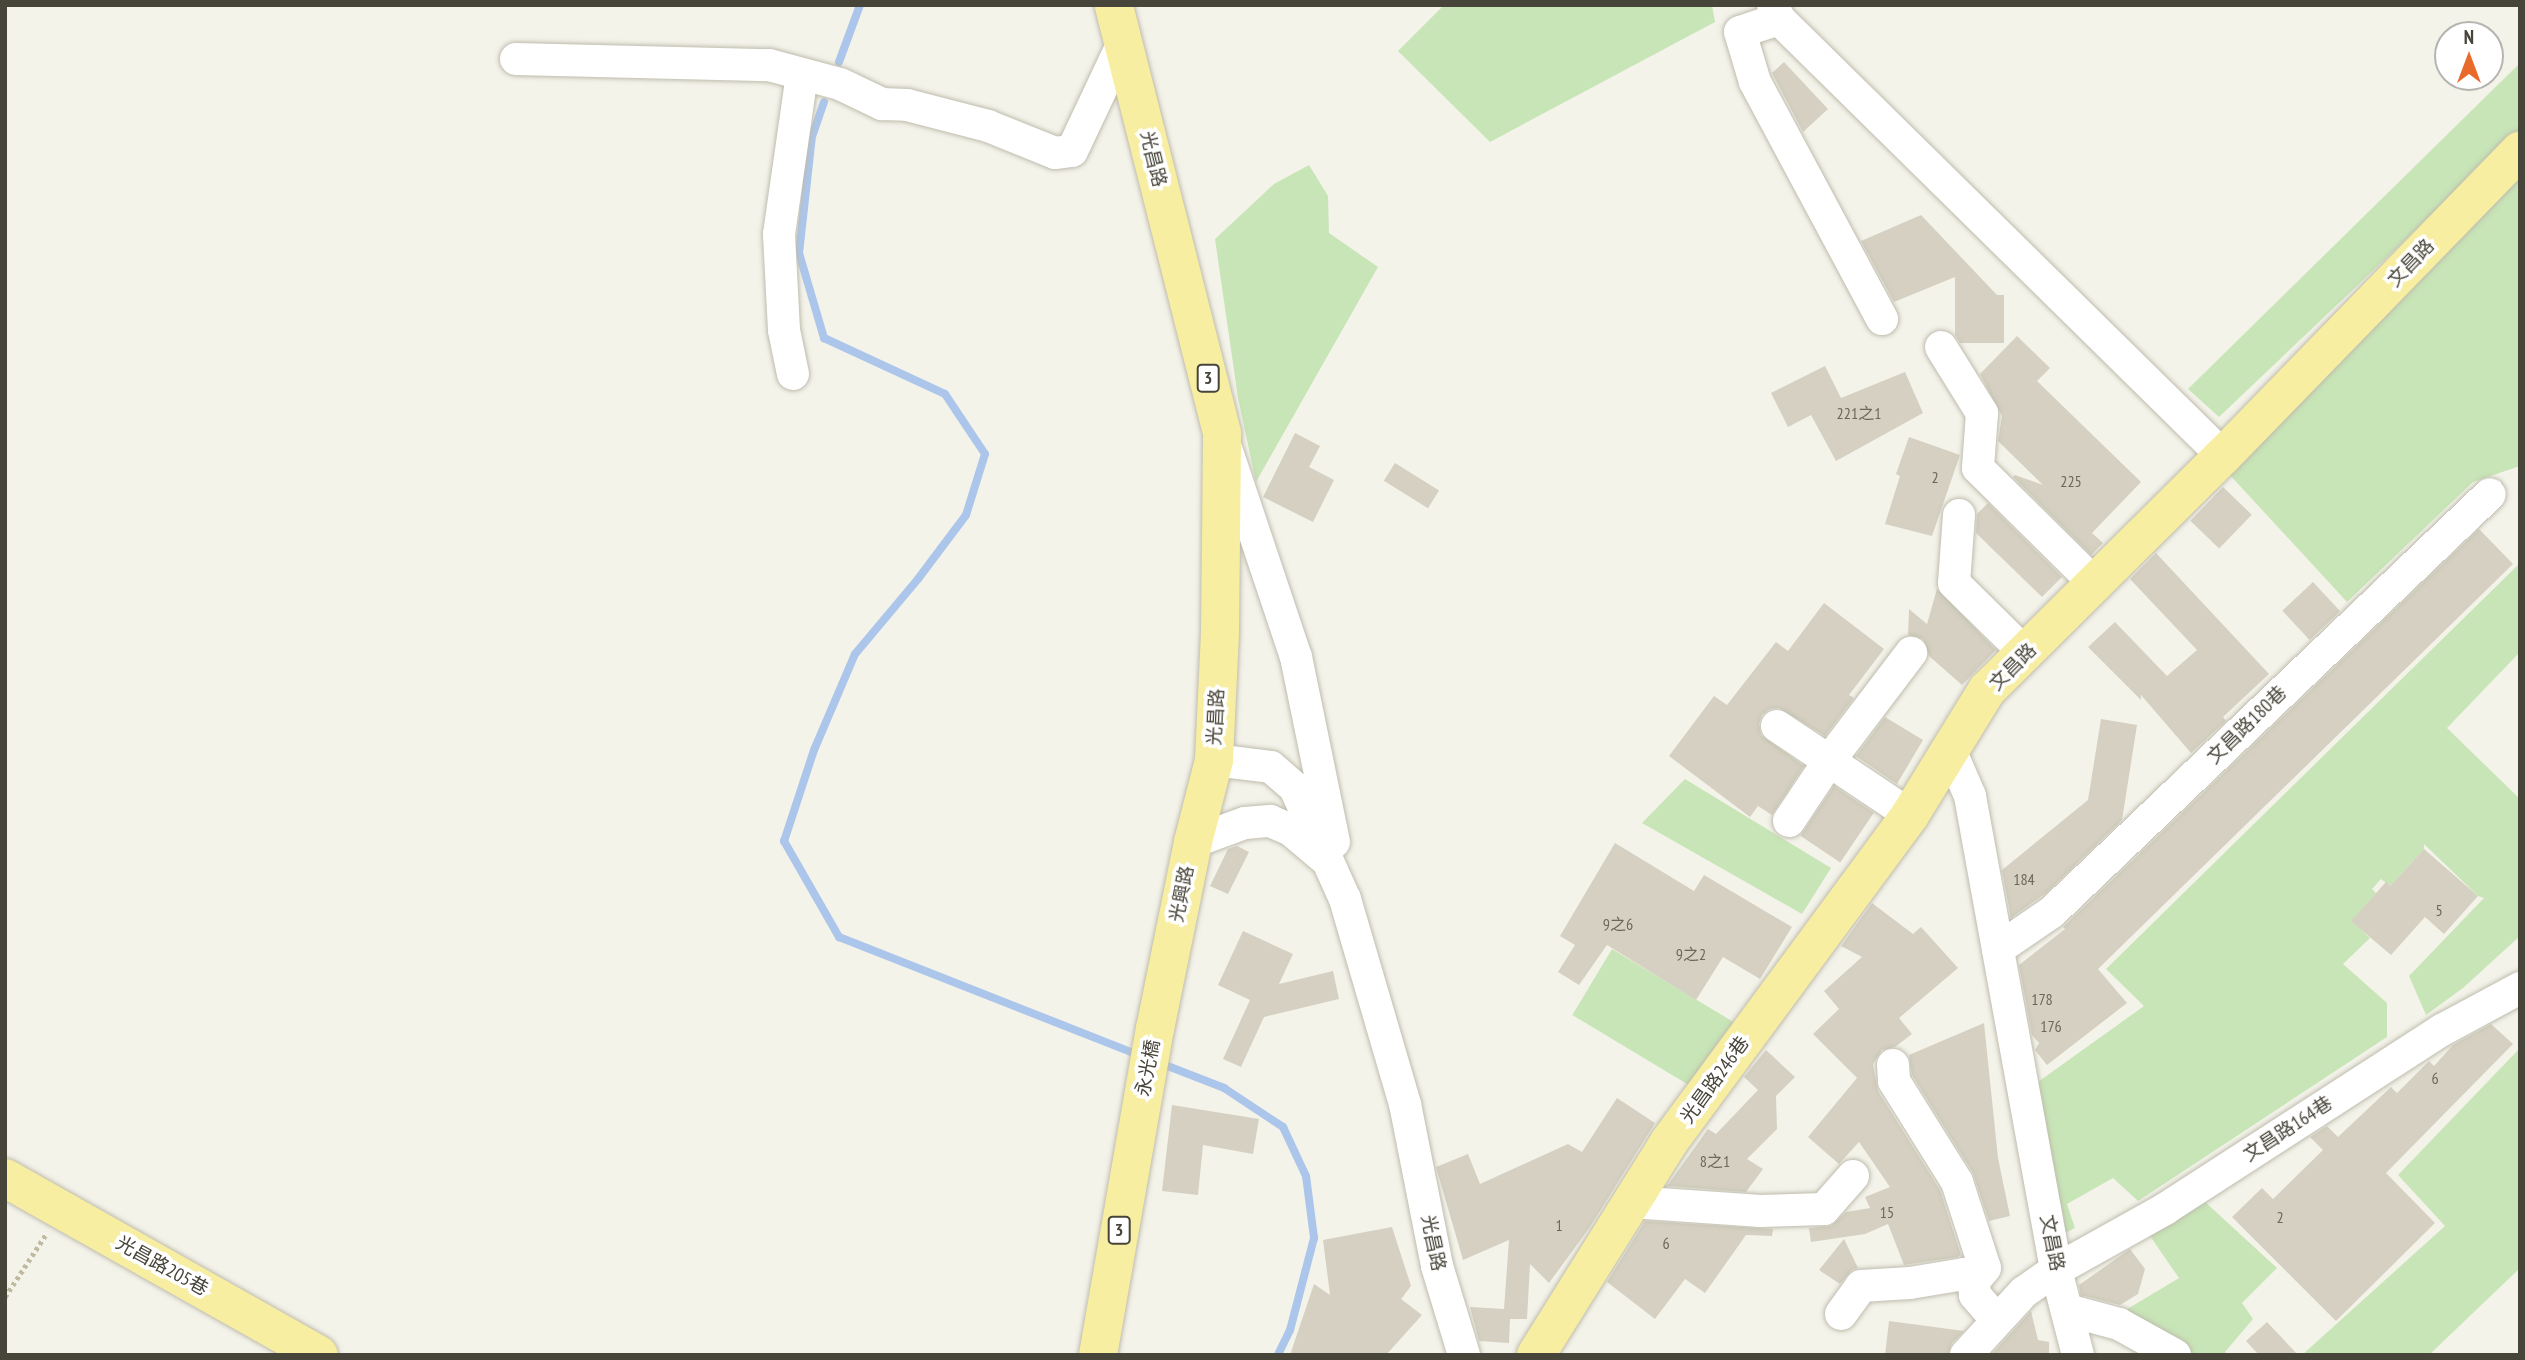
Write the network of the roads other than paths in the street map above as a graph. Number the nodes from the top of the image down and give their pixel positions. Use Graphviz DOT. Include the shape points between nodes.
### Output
graph roads {
  1 [pos="1776,12"];
  2 [pos="1119,23"];
  3 [pos="516,59"];
  4 [pos="802,75"];
  5 [pos="2520,151"];
  6 [pos="1882,319"];
  7 [pos="1941,347"];
  8 [pos="793,374"];
  9 [pos="1222,433"];
  10 [pos="2223,456"];
  11 [pos="2490,494"];
  12 [pos="1959,515"];
  13 [pos="2093,582"];
  14 [pos="1910,653"];
  15 [pos="2025,653"];
  16 [pos="1777,726"];
  17 [pos="1951,752"];
  18 [pos="1214,760"];
  19 [pos="1829,761"];
  20 [pos="1910,815"];
  21 [pos="1789,821"];
  22 [pos="1193,842"];
  23 [pos="1345,899"];
  24 [pos="1998,949"];
  25 [pos="2520,988"];
  26 [pos="1155,1030"];
  27 [pos="1893,1065"];
  28 [pos="1853,1175"];
  29 [pos="5,1178"];
  30 [pos="1631,1202"];
  31 [pos="2056,1269"];
  32 [pos="1974,1280"];
  33 [pos="2067,1310"];
  34 [pos="1841,1314"];
  35 [pos="1997,1320"];
  36 [pos="319,1355"];
  37 [pos="1098,1355"];
  38 [pos="1464,1355"];
  39 [pos="1536,1355"];
  40 [pos="1966,1355"];
  41 [pos="2078,1355"];
  42 [pos="2175,1355"];
  1 -- 6 [label="street" via="1740,32 1755,82"];
  1 -- 10 [label="street"];
  2 -- 4 [label="street" via="1072,151 1055,153 988,126 907,105 882,104 840,84"];
  2 -- 9 [label="main road, 光昌路 / 3"];
  3 -- 4 [label="street" via="769,65"];
  4 -- 8 [label="street" via="779,234 784,330"];
  5 -- 10 [label="main road, 文昌路"];
  7 -- 13 [label="street" via="1982,413 1978,468"];
  9 -- 18 [label="main road, 光昌路 / 3"];
  9 -- 23 [label="street" via="1296,657"];
  10 -- 13 [label="main road, 文昌路"];
  11 -- 24 [label="street, 文昌路180巷" via="2052,912"];
  12 -- 15 [label="street" via="1954,583"];
  13 -- 15 [label="main road, 文昌路"];
  14 -- 19 [label="street"];
  15 -- 17 [label="main road, 文昌路" via="1987,690"];
  16 -- 19 [label="street"];
  17 -- 20 [label="main road, 光昌路246巷"];
  17 -- 24 [label="street, 文昌路" via="1970,796"];
  18 -- 22 [label="main road, 光興路 / 3"];
  18 -- 23 [label="street, 光昌路" via="1271,767 1295,788"];
  19 -- 20 [label="street"];
  19 -- 21 [label="street"];
  20 -- 30 [label="main road, 光昌路246巷"];
  22 -- 23 [label="street" via="1245,823 1270,821 1323,856"];
  22 -- 26 [label="main road, 光興路 / 3"];
  23 -- 38 [label="street, 光昌路" via="1405,1104 1437,1266"];
  24 -- 31 [label="street, 文昌路"];
  25 -- 31 [label="street, 文昌路164巷" via="2442,1030 2165,1209"];
  26 -- 37 [label="main road, 永光橋 / 3"];
  27 -- 32 [label="street" via="1894,1081 1957,1182 1971,1217 1985,1268"];
  28 -- 30 [label="street" via="1824,1209 1761,1211"];
  29 -- 36 [label="main road, 光昌路205巷"];
  30 -- 39 [label="main road, 光昌路246巷"];
  31 -- 33 [label="street, 文昌路"];
  31 -- 35 [label="street, 文昌路164巷" via="2024,1292"];
  32 -- 34 [label="street" via="1964,1274 1861,1286"];
  32 -- 35 [label="street" via="1975,1295"];
  33 -- 41 [label="street, 文昌路"];
  33 -- 42 [label="street" via="2119,1324"];
  35 -- 40 [label="street, 文昌路164巷"];
}
